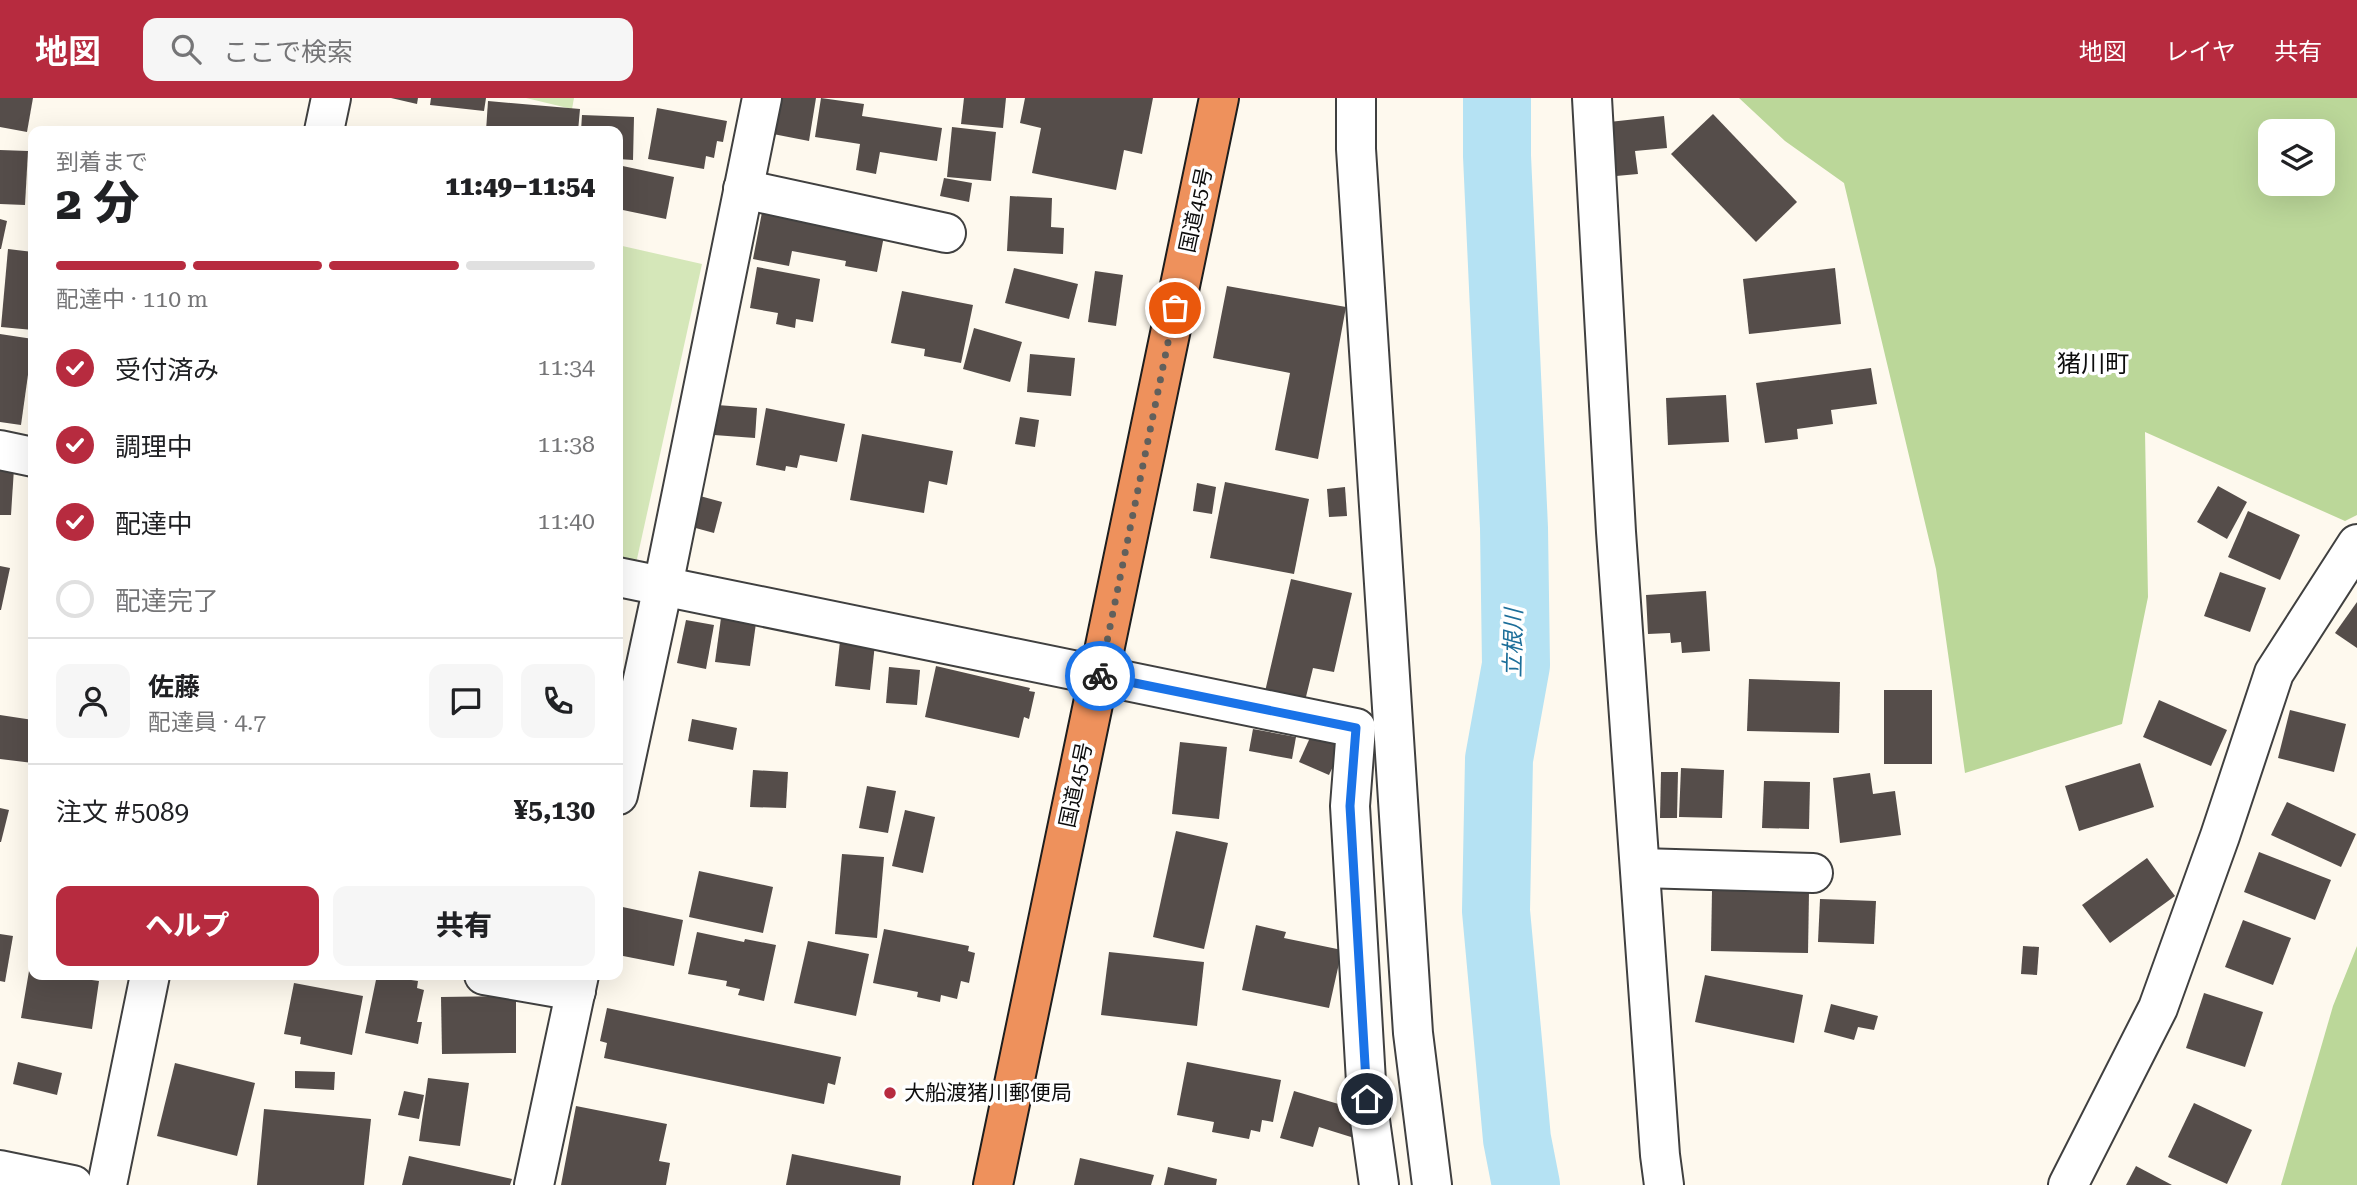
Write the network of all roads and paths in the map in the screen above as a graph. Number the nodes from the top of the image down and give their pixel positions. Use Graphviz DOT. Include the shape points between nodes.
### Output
graph roads {
  1 [pos="331,98"];
  2 [pos="762,98"];
  3 [pos="1219,98"];
  4 [pos="1356,98"];
  5 [pos="1592,98"];
  6 [pos="325,126"];
  7 [pos="743,189"];
  8 [pos="946,233"];
  9 [pos="0,450"];
  10 [pos="28,456"];
  11 [pos="2357,544"];
  12 [pos="623,578"];
  13 [pos="663,586"];
  14 [pos="1099,676"];
  15 [pos="623,772"];
  16 [pos="1640,868"];
  17 [pos="1813,873"];
  18 [pos="149,980"];
  19 [pos="542,980"];
  20 [pos="577,983"];
  21 [pos="0,1170"];
  22 [pos="73,1185"];
  23 [pos="107,1185"];
  24 [pos="534,1185"];
  25 [pos="993,1185"];
  26 [pos="1379,1185"];
  27 [pos="1432,1185"];
  28 [pos="1664,1185"];
  29 [pos="2068,1185"];
  1 -- 6 [label="street"];
  2 -- 7 [label="street"];
  3 -- 14 [label="highway, 国道45号"];
  4 -- 27 [label="street" via="1412,1019"];
  5 -- 16 [label="street"];
  7 -- 8 [label="street"];
  7 -- 13 [label="street"];
  9 -- 10 [label="street"];
  11 -- 29 [label="street" via="2274,673 2158,1008"];
  12 -- 13 [label="street"];
  13 -- 14 [label="street"];
  13 -- 15 [label="street"];
  14 -- 25 [label="highway, 国道45号"];
  14 -- 26 [label="street" via="1356,728 1351,820 1367,1099"];
  16 -- 17 [label="street"];
  16 -- 28 [label="street"];
  18 -- 23 [label="street"];
  19 -- 20 [label="street"];
  20 -- 24 [label="street"];
  21 -- 22 [label="street"];
}
